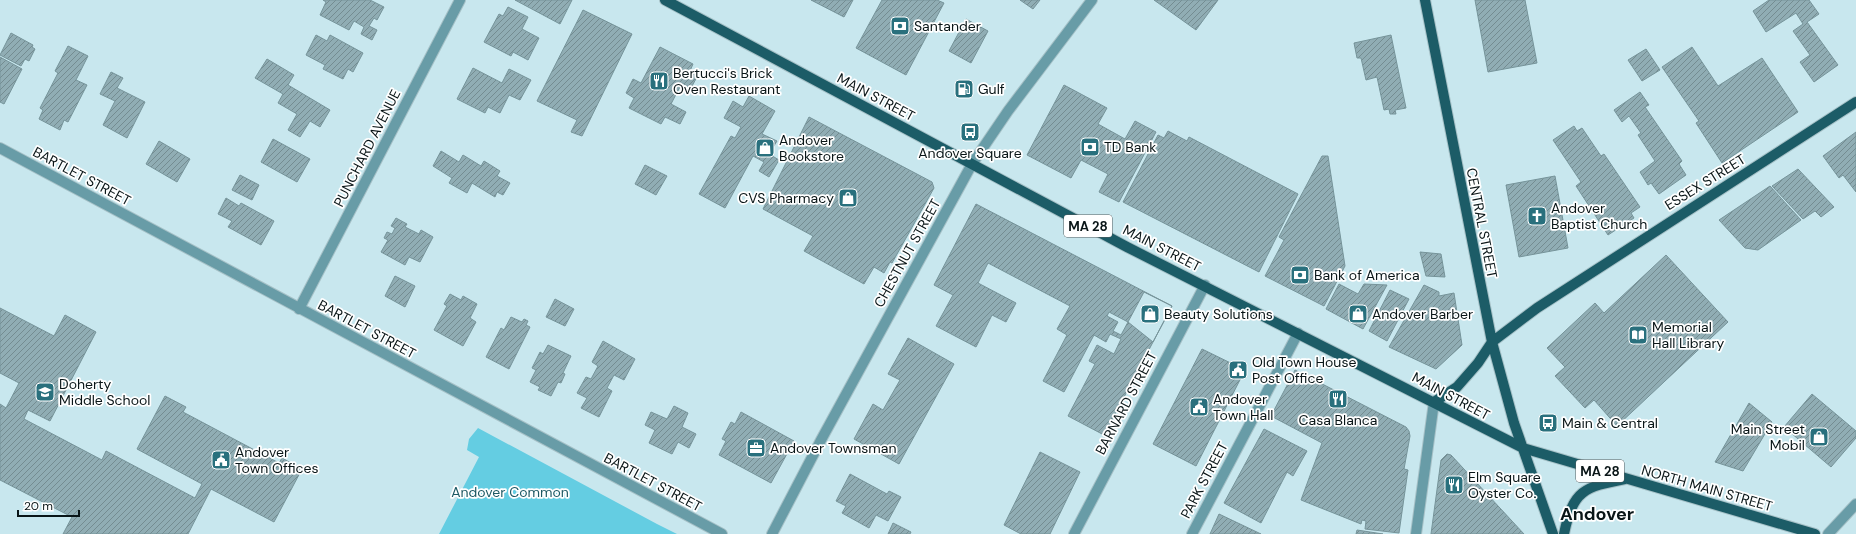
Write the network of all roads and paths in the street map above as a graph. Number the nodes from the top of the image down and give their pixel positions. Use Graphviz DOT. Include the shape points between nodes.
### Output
graph roads {
  1 [pos="460,0"];
  2 [pos="665,0"];
  3 [pos="1092,0"];
  4 [pos="1425,0"];
  5 [pos="1856,102"];
  6 [pos="0,148"];
  7 [pos="972,164"];
  8 [pos="1205,285"];
  9 [pos="300,309"];
  10 [pos="1298,333"];
  11 [pos="1492,342"];
  12 [pos="1434,402"];
  13 [pos="1523,448"];
  14 [pos="1626,478"];
  15 [pos="1856,504"];
  16 [pos="722,534"];
  17 [pos="772,534"];
  18 [pos="1074,534"];
  19 [pos="1192,534"];
  20 [pos="1416,534"];
  21 [pos="1553,534"];
  22 [pos="1564,534"];
  23 [pos="1815,534"];
  24 [pos="1828,534"];
  1 -- 9 [label="street, PUNCHARD AVENUE"];
  2 -- 7 [label="main road, MAIN STREET / MA 28"];
  3 -- 7 [label="street, CHESTNUT STREET" via="1008,111"];
  4 -- 11 [label="main road, CENTRAL STREET"];
  5 -- 11 [label="main road, ESSEX STREET" via="1537,308"];
  6 -- 9 [label="street, BARTLET STREET"];
  7 -- 8 [label="main road, MAIN STREET / MA 28" via="1127,247"];
  7 -- 17 [label="street, CHESTNUT STREET" via="815,450"];
  8 -- 10 [label="main road, MAIN STREET / MA 28"];
  8 -- 18 [label="street, BARNARD STREET"];
  9 -- 16 [label="street, BARTLET STREET"];
  10 -- 12 [label="main road, MAIN STREET / MA 28"];
  10 -- 19 [label="street, PARK STREET"];
  11 -- 12 [label="main road, ESSEX STREET" via="1457,387"];
  11 -- 13 [label="main road, CENTRAL STREET"];
  12 -- 13 [label="main road, MAIN STREET / MA 28"];
  12 -- 20 [label="street"];
  13 -- 14 [label="main road, NORTH MAIN STREET / MA 28"];
  13 -- 21 [label="main road, CENTRAL STREET"];
  14 -- 22 [label="main road" via="1590,488 1574,501"];
  14 -- 23 [label="main road, NORTH MAIN STREET / MA 28"];
  15 -- 24 [label="street"];
}
